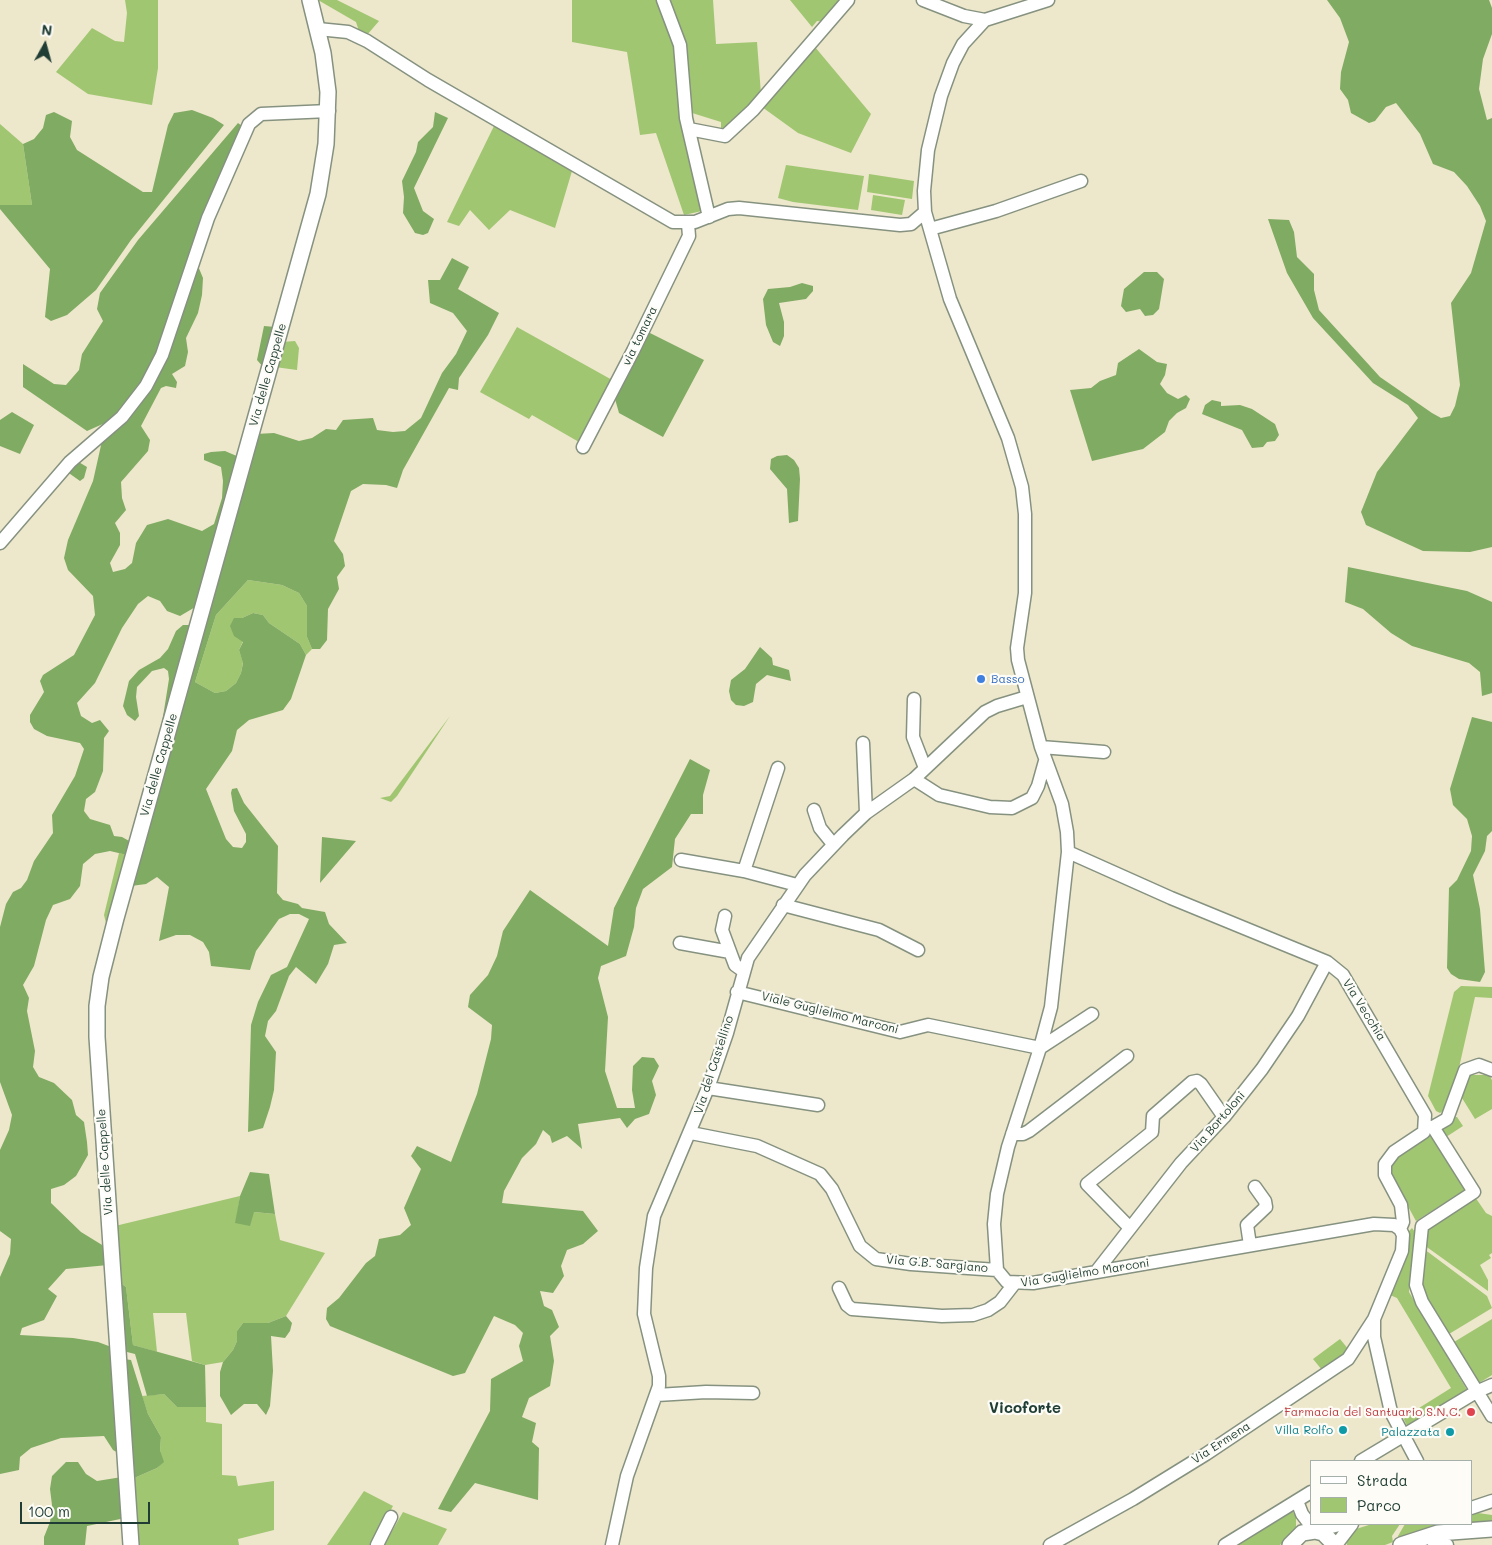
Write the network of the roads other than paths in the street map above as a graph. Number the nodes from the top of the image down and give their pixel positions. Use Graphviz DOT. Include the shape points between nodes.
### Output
graph roads {
  1 [pos="310,0"];
  2 [pos="663,0"];
  3 [pos="848,0"];
  4 [pos="923,0"];
  5 [pos="1045,1"];
  6 [pos="985,20"];
  7 [pos="318,29"];
  8 [pos="328,111"];
  9 [pos="689,129"];
  10 [pos="1081,181"];
  11 [pos="924,212"];
  12 [pos="709,217"];
  13 [pos="688,224"];
  14 [pos="930,228"];
  15 [pos="583,446"];
  16 [pos="0,543"];
  17 [pos="1026,695"];
  18 [pos="914,699"];
  19 [pos="863,743"];
  20 [pos="1041,747"];
  21 [pos="1104,752"];
  22 [pos="1045,761"];
  23 [pos="778,768"];
  24 [pos="925,768"];
  25 [pos="914,779"];
  26 [pos="814,810"];
  27 [pos="866,813"];
  28 [pos="833,844"];
  29 [pos="1068,852"];
  30 [pos="681,860"];
  31 [pos="744,871"];
  32 [pos="797,885"];
  33 [pos="783,905"];
  34 [pos="725,916"];
  35 [pos="680,943"];
  36 [pos="918,950"];
  37 [pos="730,952"];
  38 [pos="1327,962"];
  39 [pos="742,970"];
  40 [pos="737,992"];
  41 [pos="1092,1014"];
  42 [pos="1040,1048"];
  43 [pos="1127,1056"];
  44 [pos="1492,1070"];
  45 [pos="708,1088"];
  46 [pos="818,1105"];
  47 [pos="1224,1117"];
  48 [pos="1429,1127"];
  49 [pos="691,1133"];
  50 [pos="1012,1134"];
  51 [pos="1255,1187"];
  52 [pos="1422,1226"];
  53 [pos="1130,1228"];
  54 [pos="1400,1229"];
  55 [pos="1250,1245"];
  56 [pos="997,1270"];
  57 [pos="1096,1272"];
  58 [pos="1014,1284"];
  59 [pos="840,1288"];
  60 [pos="1374,1320"];
  61 [pos="1492,1385"];
  62 [pos="1476,1392"];
  63 [pos="753,1393"];
  64 [pos="657,1395"];
  65 [pos="1492,1416"];
  66 [pos="1403,1436"];
  67 [pos="1363,1460"];
  68 [pos="1416,1460"];
  69 [pos="1310,1493"];
  70 [pos="1297,1501"];
  71 [pos="1472,1501"];
  72 [pos="1491,1501"];
  73 [pos="1472,1508"];
  74 [pos="1302,1514"];
  75 [pos="392,1517"];
  76 [pos="1310,1524"];
  77 [pos="1311,1525"];
  78 [pos="1339,1525"];
  79 [pos="1351,1525"];
  80 [pos="1492,1529"];
  81 [pos="1316,1531"];
  82 [pos="1292,1542"];
  83 [pos="131,1545"];
  84 [pos="377,1545"];
  85 [pos="612,1545"];
  86 [pos="1050,1545"];
  87 [pos="1225,1545"];
  88 [pos="1336,1545"];
  89 [pos="1401,1545"];
  90 [pos="1434,1545"];
  91 [pos="1447,1545"];
  1 -- 7 [label="main road, Via delle Cappelle"];
  2 -- 9 [label="street" via="680,45"];
  3 -- 9 [label="street" via="753,110 725,136"];
  4 -- 6 [label="street" via="964,16"];
  5 -- 6 [label="street"];
  6 -- 11 [label="street" via="963,44 946,78 928,150"];
  7 -- 8 [label="main road, Via delle Cappelle"];
  7 -- 13 [label="street" via="348,32 367,41 660,216"];
  8 -- 16 [label="street" via="261,114 249,124 208,218 162,355 146,386 122,417 70,462"];
  8 -- 83 [label="main road, Via delle Cappelle" via="326,144 313,214 100,986 97,1037"];
  9 -- 12 [label="street"];
  10 -- 14 [label="street" via="996,211"];
  11 -- 12 [label="street" via="911,224 900,225 739,208"];
  11 -- 14 [label="street"];
  12 -- 13 [label="street"];
  13 -- 15 [label="street, via tomara" via="689,236"];
  14 -- 17 [label="street" via="950,299 1008,438 1022,487 1025,514 1024,599 1017,648"];
  17 -- 20 [label="street"];
  17 -- 24 [label="street, Via del Castellino" via="985,712"];
  18 -- 24 [label="street" via="913,737"];
  19 -- 27 [label="street"];
  20 -- 21 [label="street"];
  20 -- 22 [label="street"];
  22 -- 25 [label="street" via="1032,798 1012,808 990,807 939,795"];
  22 -- 29 [label="street" via="1065,814"];
  23 -- 31 [label="street"];
  24 -- 25 [label="street, Via del Castellino"];
  25 -- 27 [label="street, Via del Castellino"];
  26 -- 28 [label="street" via="820,828"];
  27 -- 28 [label="street, Via del Castellino"];
  28 -- 32 [label="street, Via del Castellino"];
  29 -- 38 [label="street, Via Vecchia"];
  29 -- 42 [label="street" via="1054,989"];
  30 -- 31 [label="street"];
  31 -- 32 [label="street"];
  32 -- 33 [label="street, Via del Castellino"];
  33 -- 36 [label="street" via="879,930"];
  33 -- 39 [label="street, Via del Castellino"];
  34 -- 37 [label="street" via="722,930"];
  35 -- 37 [label="street"];
  37 -- 39 [label="street" via="735,965"];
  38 -- 47 [label="street, Via Bortoloni" via="1298,1016"];
  38 -- 48 [label="street, Via Vecchia" via="1346,979 1422,1107"];
  39 -- 40 [label="street, Via del Castellino"];
  40 -- 42 [label="street, Viale Guglielmo Marconi" via="900,1032 928,1025"];
  40 -- 45 [label="street, Via del Castellino"];
  41 -- 42 [label="street"];
  42 -- 50 [label="street"];
  43 -- 50 [label="street" via="1029,1131"];
  44 -- 48 [label="street" via="1479,1065 1466,1070 1447,1119"];
  45 -- 46 [label="street"];
  45 -- 49 [label="street, Via del Castellino"];
  47 -- 53 [label="street, Via Bortoloni" via="1181,1163"];
  47 -- 53 [label="street" via="1201,1084 1192,1082 1153,1116 1152,1132 1087,1184"];
  48 -- 52 [label="street, Via Vecchia" via="1474,1192"];
  48 -- 54 [label="street" via="1394,1152 1384,1164 1401,1205"];
  49 -- 56 [label="street, Via G.B. Sargiano" via="756,1146 820,1174 832,1189 860,1246 876,1258 911,1264"];
  49 -- 64 [label="street, Via del Castellino" via="657,1205 646,1268 644,1314 660,1376"];
  50 -- 56 [label="street" via="995,1209"];
  51 -- 55 [label="street" via="1266,1207 1247,1225"];
  52 -- 54 [label="street, Via Vecchia" via="1412,1224"];
  52 -- 62 [label="street" via="1416,1280 1418,1290"];
  53 -- 57 [label="street, Via Bortoloni"];
  54 -- 55 [label="street, Via Guglielmo Marconi" via="1394,1225 1374,1224"];
  54 -- 60 [label="street" via="1402,1251"];
  55 -- 57 [label="street, Via Guglielmo Marconi"];
  56 -- 58 [label="street, Via Guglielmo Marconi" via="1002,1279"];
  57 -- 58 [label="street, Via Guglielmo Marconi"];
  58 -- 59 [label="street" via="1000,1302 988,1310 973,1315 942,1316 852,1309"];
  60 -- 66 [label="street" via="1374,1337 1391,1412"];
  60 -- 86 [label="street, Via Ermena" via="1348,1359 1174,1474"];
  61 -- 62 [label="street"];
  62 -- 65 [label="street"];
  62 -- 66 [label="street"];
  63 -- 64 [label="street"];
  64 -- 85 [label="street, Via del Castellino" via="627,1476"];
  66 -- 67 [label="street"];
  66 -- 68 [label="street"];
  69 -- 70 [label="street"];
  70 -- 74 [label="street"];
  70 -- 87 [label="street"];
  71 -- 72 [label="street"];
  72 -- 73 [label="street"];
  74 -- 76 [label="street"];
  74 -- 82 [label="street" via="1299,1531"];
  75 -- 84 [label="street"];
  77 -- 81 [label="street"];
  78 -- 81 [label="street"];
  79 -- 88 [label="street"];
  80 -- 89 [label="main road" via="1438,1533"];
  81 -- 82 [label="main road" via="1302,1533"];
  81 -- 88 [label="main road" via="1328,1536"];
  90 -- 91 [label="street"];
}
